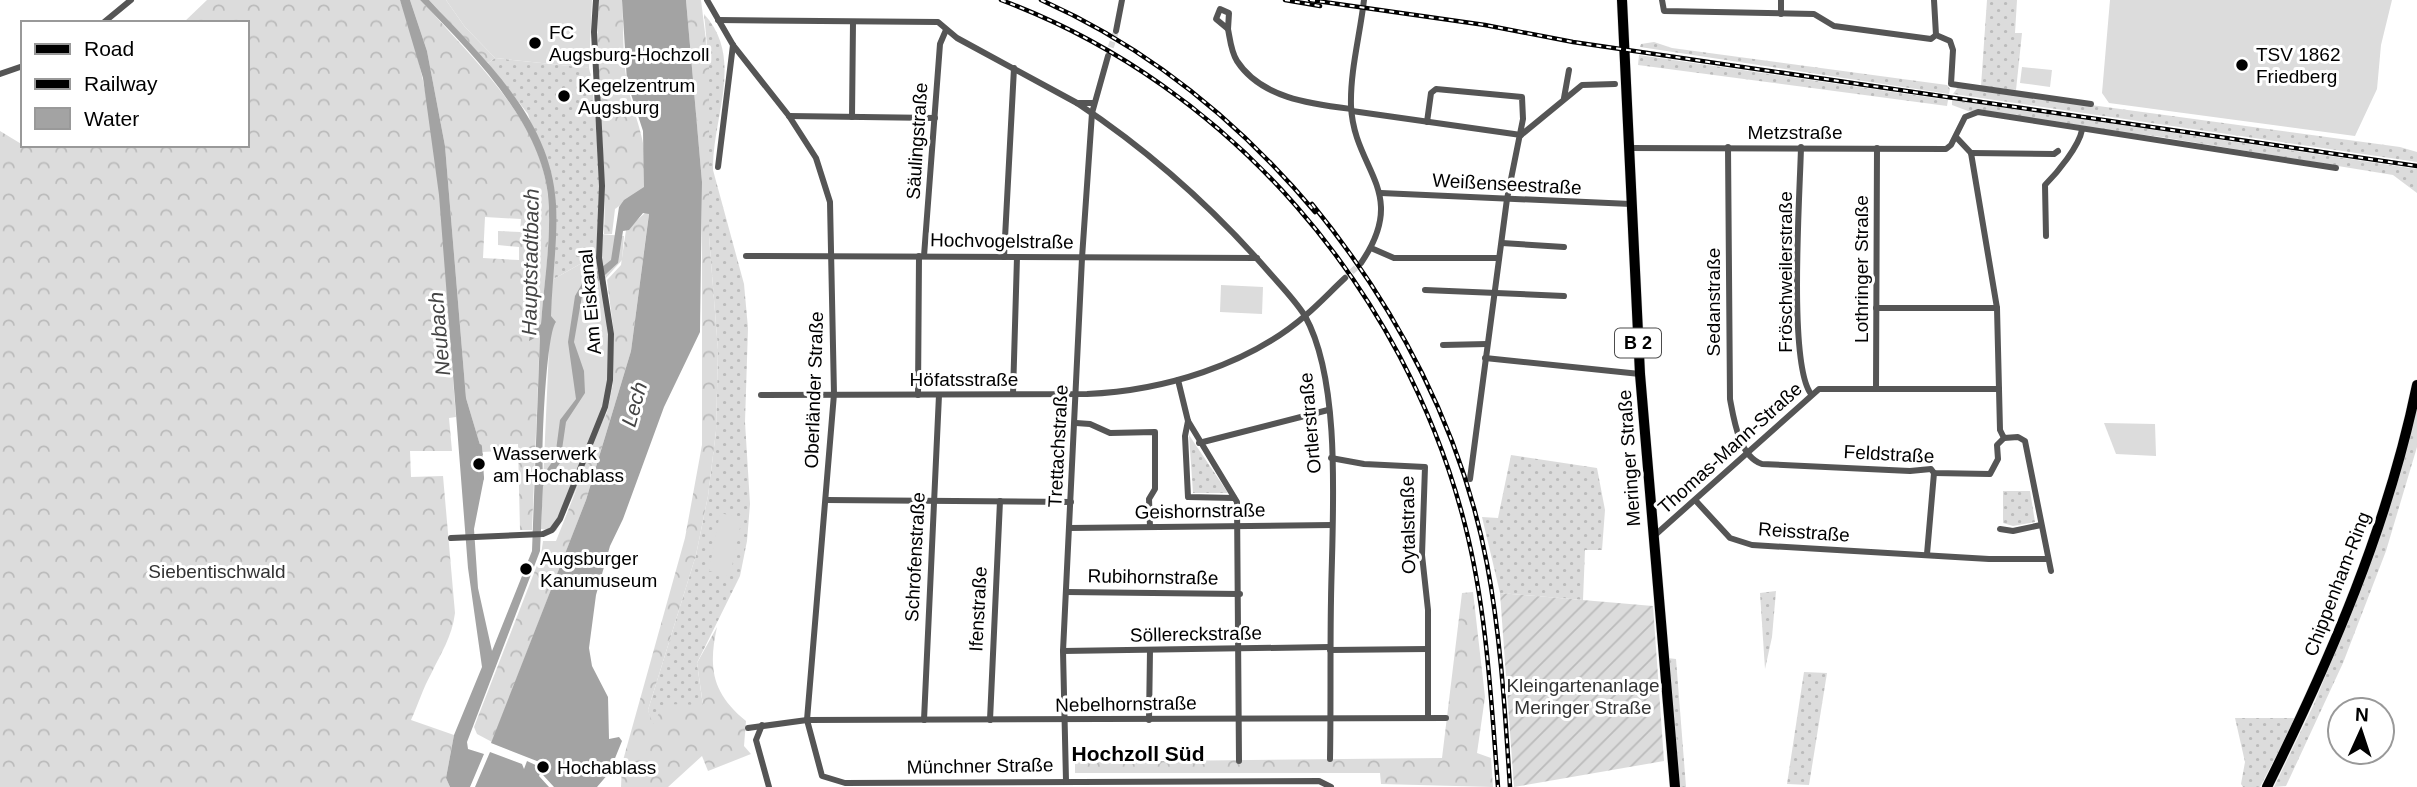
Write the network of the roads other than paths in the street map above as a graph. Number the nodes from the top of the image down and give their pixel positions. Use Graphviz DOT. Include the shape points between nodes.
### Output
graph roads {
  1 [pos="131,0"];
  2 [pos="596,0"];
  3 [pos="707,0"];
  4 [pos="1122,0"];
  5 [pos="1364,0"];
  6 [pos="1622,0"];
  7 [pos="1662,0"];
  8 [pos="1781,0"];
  9 [pos="1934,0"];
  10 [pos="1781,14"];
  11 [pos="718,20"];
  12 [pos="105,21"];
  13 [pos="853,22"];
  14 [pos="1228,29"];
  15 [pos="946,30"];
  16 [pos="1116,31"];
  17 [pos="1936,35"];
  18 [pos="733,44"];
  19 [pos="1108,56"];
  20 [pos="21,67"];
  21 [pos="1014,68"];
  22 [pos="1569,70"];
  23 [pos="0,74"];
  24 [pos="1615,84"];
  25 [pos="1564,98"];
  26 [pos="1077,103"];
  27 [pos="1094,103"];
  28 [pos="2091,103"];
  29 [pos="1351,110"];
  30 [pos="1092,113"];
  31 [pos="789,116"];
  32 [pos="852,117"];
  33 [pos="935,118"];
  34 [pos="1427,122"];
  35 [pos="2082,130"];
  36 [pos="1521,135"];
  37 [pos="1956,137"];
  38 [pos="1728,147"];
  39 [pos="1801,147"];
  40 [pos="1628,148"];
  41 [pos="1877,148"];
  42 [pos="2058,151"];
  43 [pos="1970,153"];
  44 [pos="718,167"];
  45 [pos="2336,168"];
  46 [pos="1381,192"];
  47 [pos="1507,199"];
  48 [pos="1631,204"];
  49 [pos="2046,236"];
  50 [pos="1502,243"];
  51 [pos="1564,247"];
  52 [pos="1371,248"];
  53 [pos="746,256"];
  54 [pos="922,256"];
  55 [pos="833,257"];
  56 [pos="1004,257"];
  57 [pos="1017,257"];
  58 [pos="1082,258"];
  59 [pos="1257,258"];
  60 [pos="1499,258"];
  61 [pos="1361,263"];
  62 [pos="1345,278"];
  63 [pos="1425,289"];
  64 [pos="1495,291"];
  65 [pos="1564,296"];
  66 [pos="1876,308"];
  67 [pos="1997,308"];
  68 [pos="1305,316"];
  69 [pos="1487,344"];
  70 [pos="1443,345"];
  71 [pos="1485,358"];
  72 [pos="1640,374"];
  73 [pos="1178,380"];
  74 [pos="2417,385"];
  75 [pos="1999,389"];
  76 [pos="1876,390"];
  77 [pos="834,394"];
  78 [pos="1013,394"];
  79 [pos="1077,394"];
  80 [pos="1811,394"];
  81 [pos="761,395"];
  82 [pos="918,395"];
  83 [pos="939,395"];
  84 [pos="1328,410"];
  85 [pos="1188,421"];
  86 [pos="1076,423"];
  87 [pos="2004,438"];
  88 [pos="1199,443"];
  89 [pos="1749,453"];
  90 [pos="1331,458"];
  91 [pos="1934,473"];
  92 [pos="1470,479"];
  93 [pos="1234,498"];
  94 [pos="826,500"];
  95 [pos="1000,500"];
  96 [pos="933,501"];
  97 [pos="1696,501"];
  98 [pos="1071,502"];
  99 [pos="1332,525"];
  100 [pos="2041,525"];
  101 [pos="1238,526"];
  102 [pos="1150,527"];
  103 [pos="1069,528"];
  104 [pos="2000,528"];
  105 [pos="1653,537"];
  106 [pos="451,538"];
  107 [pos="1927,554"];
  108 [pos="2047,559"];
  109 [pos="2051,571"];
  110 [pos="1066,592"];
  111 [pos="1240,594"];
  112 [pos="1330,649"];
  113 [pos="1428,649"];
  114 [pos="1150,650"];
  115 [pos="1239,650"];
  116 [pos="1063,651"];
  117 [pos="1428,717"];
  118 [pos="1239,718"];
  119 [pos="1331,718"];
  120 [pos="1446,718"];
  121 [pos="807,720"];
  122 [pos="924,720"];
  123 [pos="990,720"];
  124 [pos="1149,720"];
  125 [pos="1064,721"];
  126 [pos="762,725"];
  127 [pos="748,728"];
  128 [pos="1330,759"];
  129 [pos="1239,761"];
  130 [pos="1066,781"];
  131 [pos="968,785"];
  132 [pos="769,787"];
  133 [pos="1331,787"];
  134 [pos="1675,787"];
  135 [pos="2267,787"];
  1 -- 12 [label="street"];
  2 -- 106 [label="street, Am Eiskanal" via="601,267 611,334 608,393 552,530"];
  3 -- 11 [label="street, Oberländer Straße"];
  4 -- 16 [label="street"];
  5 -- 29 [label="street"];
  6 -- 40 [label="main road, Meringer Straße / B 2"];
  7 -- 10 [label="street" via="1664,11"];
  8 -- 10 [label="street"];
  9 -- 17 [label="street"];
  10 -- 17 [label="street" via="1814,14 1834,26 1931,39"];
  11 -- 13 [label="street, Ortlerstraße"];
  11 -- 18 [label="street, Oberländer Straße"];
  13 -- 15 [label="street, Ortlerstraße" via="938,22"];
  13 -- 32 [label="street"];
  14 -- 29 [label="street" via="1236,59 1265,86 1306,103"];
  15 -- 21 [label="street, Ortlerstraße"];
  15 -- 33 [label="street, Säulingstraße" via="940,44"];
  17 -- 28 [label="street" via="1950,41 1953,50 1951,84"];
  18 -- 31 [label="street, Oberländer Straße"];
  18 -- 44 [label="street"];
  19 -- 27 [label="street, Trettachstraße"];
  20 -- 23 [label="street"];
  21 -- 26 [label="street, Ortlerstraße"];
  21 -- 56 [label="street"];
  22 -- 25 [label="street"];
  24 -- 25 [label="street" via="1582,85"];
  25 -- 36 [label="street"];
  26 -- 27 [label="street, Ortlerstraße"];
  26 -- 30 [label="street, Ortlerstraße"];
  27 -- 30 [label="street, Trettachstraße"];
  29 -- 34 [label="street"];
  29 -- 46 [label="street"];
  30 -- 58 [label="street, Trettachstraße"];
  30 -- 59 [label="street, Ortlerstraße" via="1180,181"];
  31 -- 32 [label="street"];
  31 -- 55 [label="street, Oberländer Straße" via="825,179"];
  32 -- 33 [label="street"];
  33 -- 54 [label="street, Säulingstraße"];
  34 -- 36 [label="street"];
  34 -- 36 [label="street" via="1431,93 1436,89 1522,97"];
  35 -- 37 [label="street, Metzstraße" via="1972,113 1965,117"];
  35 -- 45 [label="street, Metzstraße"];
  35 -- 49 [label="street" via="2065,165 2045,185"];
  36 -- 47 [label="street"];
  37 -- 41 [label="street, Metzstraße" via="1946,149"];
  37 -- 43 [label="street"];
  38 -- 39 [label="street, Metzstraße"];
  38 -- 40 [label="street, Metzstraße"];
  38 -- 89 [label="street, Sedanstraße" via="1730,399 1736,429"];
  39 -- 41 [label="street, Metzstraße"];
  39 -- 80 [label="street, Fröschweilerstraße" via="1799,322 1803,377"];
  40 -- 48 [label="main road, Meringer Straße / B 2"];
  41 -- 66 [label="street, Lothringer Straße"];
  42 -- 43 [label="street"];
  43 -- 67 [label="street"];
  46 -- 47 [label="street, Weißenseestraße"];
  46 -- 52 [label="street" via="1379,231"];
  47 -- 48 [label="street, Weißenseestraße"];
  47 -- 50 [label="street"];
  48 -- 72 [label="main road, Meringer Straße / B 2"];
  50 -- 51 [label="street"];
  50 -- 60 [label="street"];
  52 -- 60 [label="street" via="1394,258"];
  52 -- 61 [label="street"];
  53 -- 55 [label="street, Hochvogelstraße"];
  54 -- 55 [label="street, Hochvogelstraße"];
  54 -- 56 [label="street, Hochvogelstraße"];
  54 -- 82 [label="street, Säulingstraße"];
  55 -- 77 [label="street, Oberländer Straße"];
  56 -- 57 [label="street, Hochvogelstraße"];
  57 -- 58 [label="street, Hochvogelstraße"];
  57 -- 78 [label="street"];
  58 -- 59 [label="street, Hochvogelstraße"];
  58 -- 79 [label="street, Trettachstraße"];
  59 -- 68 [label="street, Ortlerstraße"];
  60 -- 64 [label="street"];
  62 -- 68 [label="street, Höfatsstraße"];
  63 -- 64 [label="street"];
  64 -- 65 [label="street"];
  64 -- 69 [label="street"];
  66 -- 67 [label="street"];
  66 -- 76 [label="street, Lothringer Straße"];
  67 -- 75 [label="street"];
  68 -- 73 [label="street, Höfatsstraße" via="1250,351"];
  68 -- 84 [label="street, Ortlerstraße" via="1320,356"];
  69 -- 70 [label="street"];
  69 -- 71 [label="street"];
  71 -- 72 [label="street"];
  71 -- 92 [label="street"];
  72 -- 105 [label="main road, Meringer Straße / B 2"];
  73 -- 79 [label="street, Höfatsstraße" via="1129,391"];
  73 -- 85 [label="street"];
  74 -- 135 [label="main road, Chippenham-Ring" via="2357,590"];
  75 -- 76 [label="street, Thomas-Mann-Straße"];
  75 -- 87 [label="street"];
  76 -- 80 [label="street, Thomas-Mann-Straße" via="1819,389"];
  77 -- 81 [label="street, Höfatsstraße"];
  77 -- 82 [label="street, Höfatsstraße"];
  77 -- 94 [label="street, Oberländer Straße"];
  78 -- 79 [label="street, Höfatsstraße"];
  78 -- 83 [label="street, Höfatsstraße"];
  79 -- 86 [label="street, Trettachstraße"];
  80 -- 89 [label="street, Thomas-Mann-Straße"];
  82 -- 83 [label="street, Höfatsstraße"];
  83 -- 96 [label="street, Schrofenstraße"];
  84 -- 88 [label="street"];
  84 -- 90 [label="street, Ortlerstraße"];
  85 -- 88 [label="street"];
  85 -- 93 [label="street" via="1188,497"];
  86 -- 98 [label="street, Trettachstraße"];
  86 -- 102 [label="street" via="1110,433 1155,432"];
  87 -- 91 [label="street, Feldstraße" via="1997,445 1998,459 1990,474"];
  87 -- 100 [label="street" via="2025,441"];
  88 -- 93 [label="street"];
  89 -- 91 [label="street, Feldstraße" via="1762,464 1919,468"];
  89 -- 97 [label="street, Thomas-Mann-Straße"];
  90 -- 99 [label="street, Ortlerstraße"];
  90 -- 113 [label="street, Oytalstraße" via="1425,467 1422,555"];
  91 -- 107 [label="street"];
  93 -- 101 [label="street"];
  94 -- 96 [label="street"];
  94 -- 121 [label="street, Oberländer Straße"];
  95 -- 96 [label="street"];
  95 -- 98 [label="street"];
  95 -- 123 [label="street, Ifenstraße"];
  96 -- 122 [label="street, Schrofenstraße"];
  97 -- 105 [label="street, Thomas-Mann-Straße"];
  97 -- 107 [label="street, Reisstraße" via="1730,538 1740,542"];
  98 -- 103 [label="street, Trettachstraße"];
  99 -- 101 [label="street, Geishornstraße"];
  99 -- 112 [label="street, Ortlerstraße"];
  100 -- 104 [label="street" via="2013,531"];
  100 -- 108 [label="street"];
  101 -- 102 [label="street, Geishornstraße"];
  101 -- 111 [label="street"];
  102 -- 103 [label="street, Geishornstraße"];
  103 -- 110 [label="street, Trettachstraße"];
  105 -- 134 [label="main road, Meringer Straße / B 2"];
  107 -- 108 [label="street, Reisstraße"];
  108 -- 109 [label="street"];
  110 -- 111 [label="street, Rubihornstraße"];
  110 -- 116 [label="street, Trettachstraße"];
  111 -- 115 [label="street"];
  112 -- 113 [label="street, Söllereckstraße"];
  112 -- 115 [label="street, Söllereckstraße"];
  112 -- 119 [label="street, Ortlerstraße"];
  113 -- 117 [label="street, Oytalstraße"];
  114 -- 115 [label="street, Söllereckstraße"];
  114 -- 116 [label="street, Söllereckstraße"];
  114 -- 124 [label="street"];
  115 -- 118 [label="street"];
  116 -- 125 [label="street, Trettachstraße"];
  117 -- 119 [label="street, Nebelhornstraße"];
  117 -- 120 [label="street, Nebelhornstraße"];
  118 -- 119 [label="street, Nebelhornstraße"];
  118 -- 124 [label="street, Nebelhornstraße"];
  118 -- 129 [label="street"];
  119 -- 128 [label="street, Ortlerstraße"];
  121 -- 122 [label="street, Nebelhornstraße"];
  121 -- 126 [label="street"];
  121 -- 131 [label="street, Münchner Straße" via="816,762 822,776 832,781"];
  122 -- 123 [label="street, Nebelhornstraße"];
  123 -- 125 [label="street, Nebelhornstraße"];
  124 -- 125 [label="street, Nebelhornstraße"];
  125 -- 130 [label="street, Trettachstraße"];
  126 -- 127 [label="street"];
  126 -- 132 [label="street" via="756,740"];
  130 -- 131 [label="street, Münchner Straße"];
  130 -- 133 [label="street, Münchner Straße" via="1323,781"];
}
